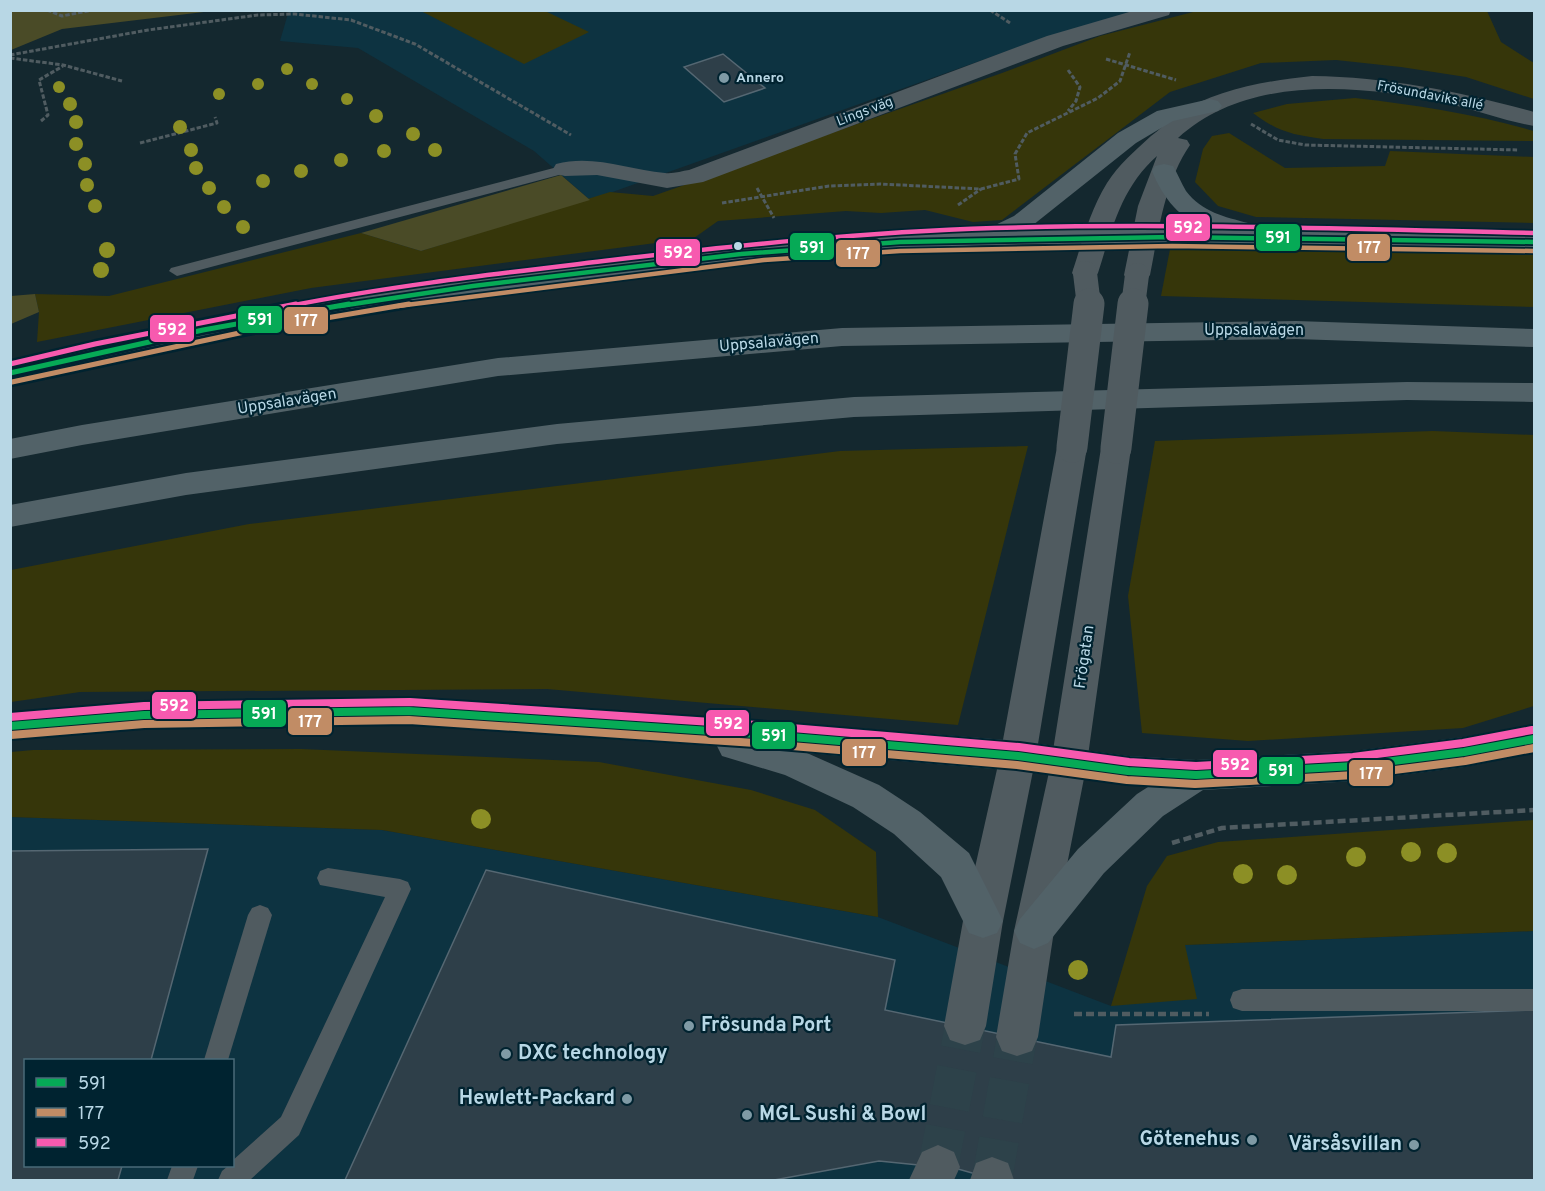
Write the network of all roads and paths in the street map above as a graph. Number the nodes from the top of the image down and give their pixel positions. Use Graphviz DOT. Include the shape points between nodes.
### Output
graph roads {
  1 [pos="47,10"];
  2 [pos="93,10"];
  3 [pos="298,10"];
  4 [pos="1161,10"];
  5 [pos="295,14"];
  6 [pos="10,56"];
  7 [pos="63,65"];
  8 [pos="1064,66"];
  9 [pos="122,81"];
  10 [pos="1180,82"];
  11 [pos="1252,92"];
  12 [pos="1210,106"];
  13 [pos="1065,114"];
  14 [pos="215,117"];
  15 [pos="1534,119"];
  16 [pos="41,121"];
  17 [pos="1245,121"];
  18 [pos="140,143"];
  19 [pos="1524,150"];
  20 [pos="565,169"];
  21 [pos="1164,171"];
  22 [pos="627,173"];
  23 [pos="720,204"];
  24 [pos="764,204"];
  25 [pos="775,220"];
  26 [pos="1098,236"];
  27 [pos="992,237"];
  28 [pos="1146,237"];
  29 [pos="1303,237"];
  30 [pos="1534,242"];
  31 [pos="177,271"];
  32 [pos="1137,275"];
  33 [pos="1534,338"];
  34 [pos="10,373"];
  35 [pos="1534,393"];
  36 [pos="10,449"];
  37 [pos="10,516"];
  38 [pos="10,726"];
  39 [pos="670,727"];
  40 [pos="1534,739"];
  41 [pos="1018,756"];
  42 [pos="1069,763"];
  43 [pos="1196,775"];
  44 [pos="1534,810"];
  45 [pos="1164,846"];
  46 [pos="328,878"];
  47 [pos="260,915"];
  48 [pos="983,921"];
  49 [pos="1034,931"];
  50 [pos="1242,1000"];
  51 [pos="1534,1000"];
  52 [pos="1074,1014"];
  53 [pos="965,1026"];
  54 [pos="1017,1037"];
  55 [pos="216,1059"];
  56 [pos="231,1180"];
  1 -- 2 [label="path" via="62,16"];
  3 -- 5 [label="path"];
  4 -- 22 [label="street, Lings väg" via="1055,41 694,177 666,181"];
  5 -- 6 [label="path" via="258,15 148,30"];
  5 -- 22 [label="path" via="351,20 415,44 598,151"];
  6 -- 7 [label="path"];
  7 -- 9 [label="path"];
  7 -- 16 [label="path" via="39,80 48,115"];
  8 -- 13 [label="path" via="1080,87 1076,101"];
  10 -- 13 [label="path" via="1127,65 1120,81 1098,98"];
  11 -- 12 [label="street, Frösundaviks allé"];
  11 -- 15 [label="street, Frösundaviks allé" via="1345,82 1408,88"];
  11 -- 21 [label="street, Frösundaviks allé" via="1204,119 1169,154"];
  12 -- 26 [label="street, Frösundaviks allé" via="1182,121 1126,172"];
  12 -- 27 [label="highway" via="1165,116 1126,138 1023,221"];
  13 -- 23 [label="path" via="1026,133 1015,154 1019,179 981,189 880,184 829,186"];
  14 -- 18 [label="path" via="217,123"];
  17 -- 19 [label="path" via="1278,140 1305,145"];
  20 -- 22 [label="street, Lings väg" via="597,168"];
  20 -- 31 [label="lane"];
  21 -- 28 [label="street, Frösundaviks allé"];
  21 -- 29 [label="highway" via="1180,202 1199,215 1225,226"];
  24 -- 25 [label="path"];
  26 -- 27 [label="highway"];
  26 -- 28 [label="highway"];
  26 -- 41 [label="street, Frösundaviks allé, bridge" via="1085,273 1089,303 1072,447"];
  27 -- 34 [label="highway" via="805,247 528,279 319,309"];
  28 -- 29 [label="highway"];
  28 -- 32 [label="street, Frösundaviks allé"];
  29 -- 30 [label="highway"];
  32 -- 42 [label="street, Frögatan, bridge" via="1116,448"];
  33 -- 36 [label="highway, Uppsalavägen" via="1296,330 842,337 498,367"];
  35 -- 37 [label="highway" via="1407,391 854,407 557,434 186,484"];
  38 -- 39 [label="highway" via="144,714 409,711"];
  39 -- 41 [label="highway"];
  39 -- 48 [label="highway" via="794,763 866,796 907,823 955,865"];
  40 -- 43 [label="highway" via="1354,766"];
  41 -- 42 [label="highway"];
  41 -- 48 [label="street"];
  42 -- 43 [label="highway"];
  42 -- 49 [label="street, Frögatan"];
  43 -- 49 [label="highway" via="1150,805 1091,861"];
  44 -- 45 [label="path" via="1222,828"];
  46 -- 56 [label="lane" via="400,889 290,1126"];
  47 -- 55 [label="lane"];
  48 -- 53 [label="street"];
  49 -- 54 [label="street, Frögatan"];
  50 -- 51 [label="lane"];
  50 -- 52 [label="path" via="1215,1014"];
}
